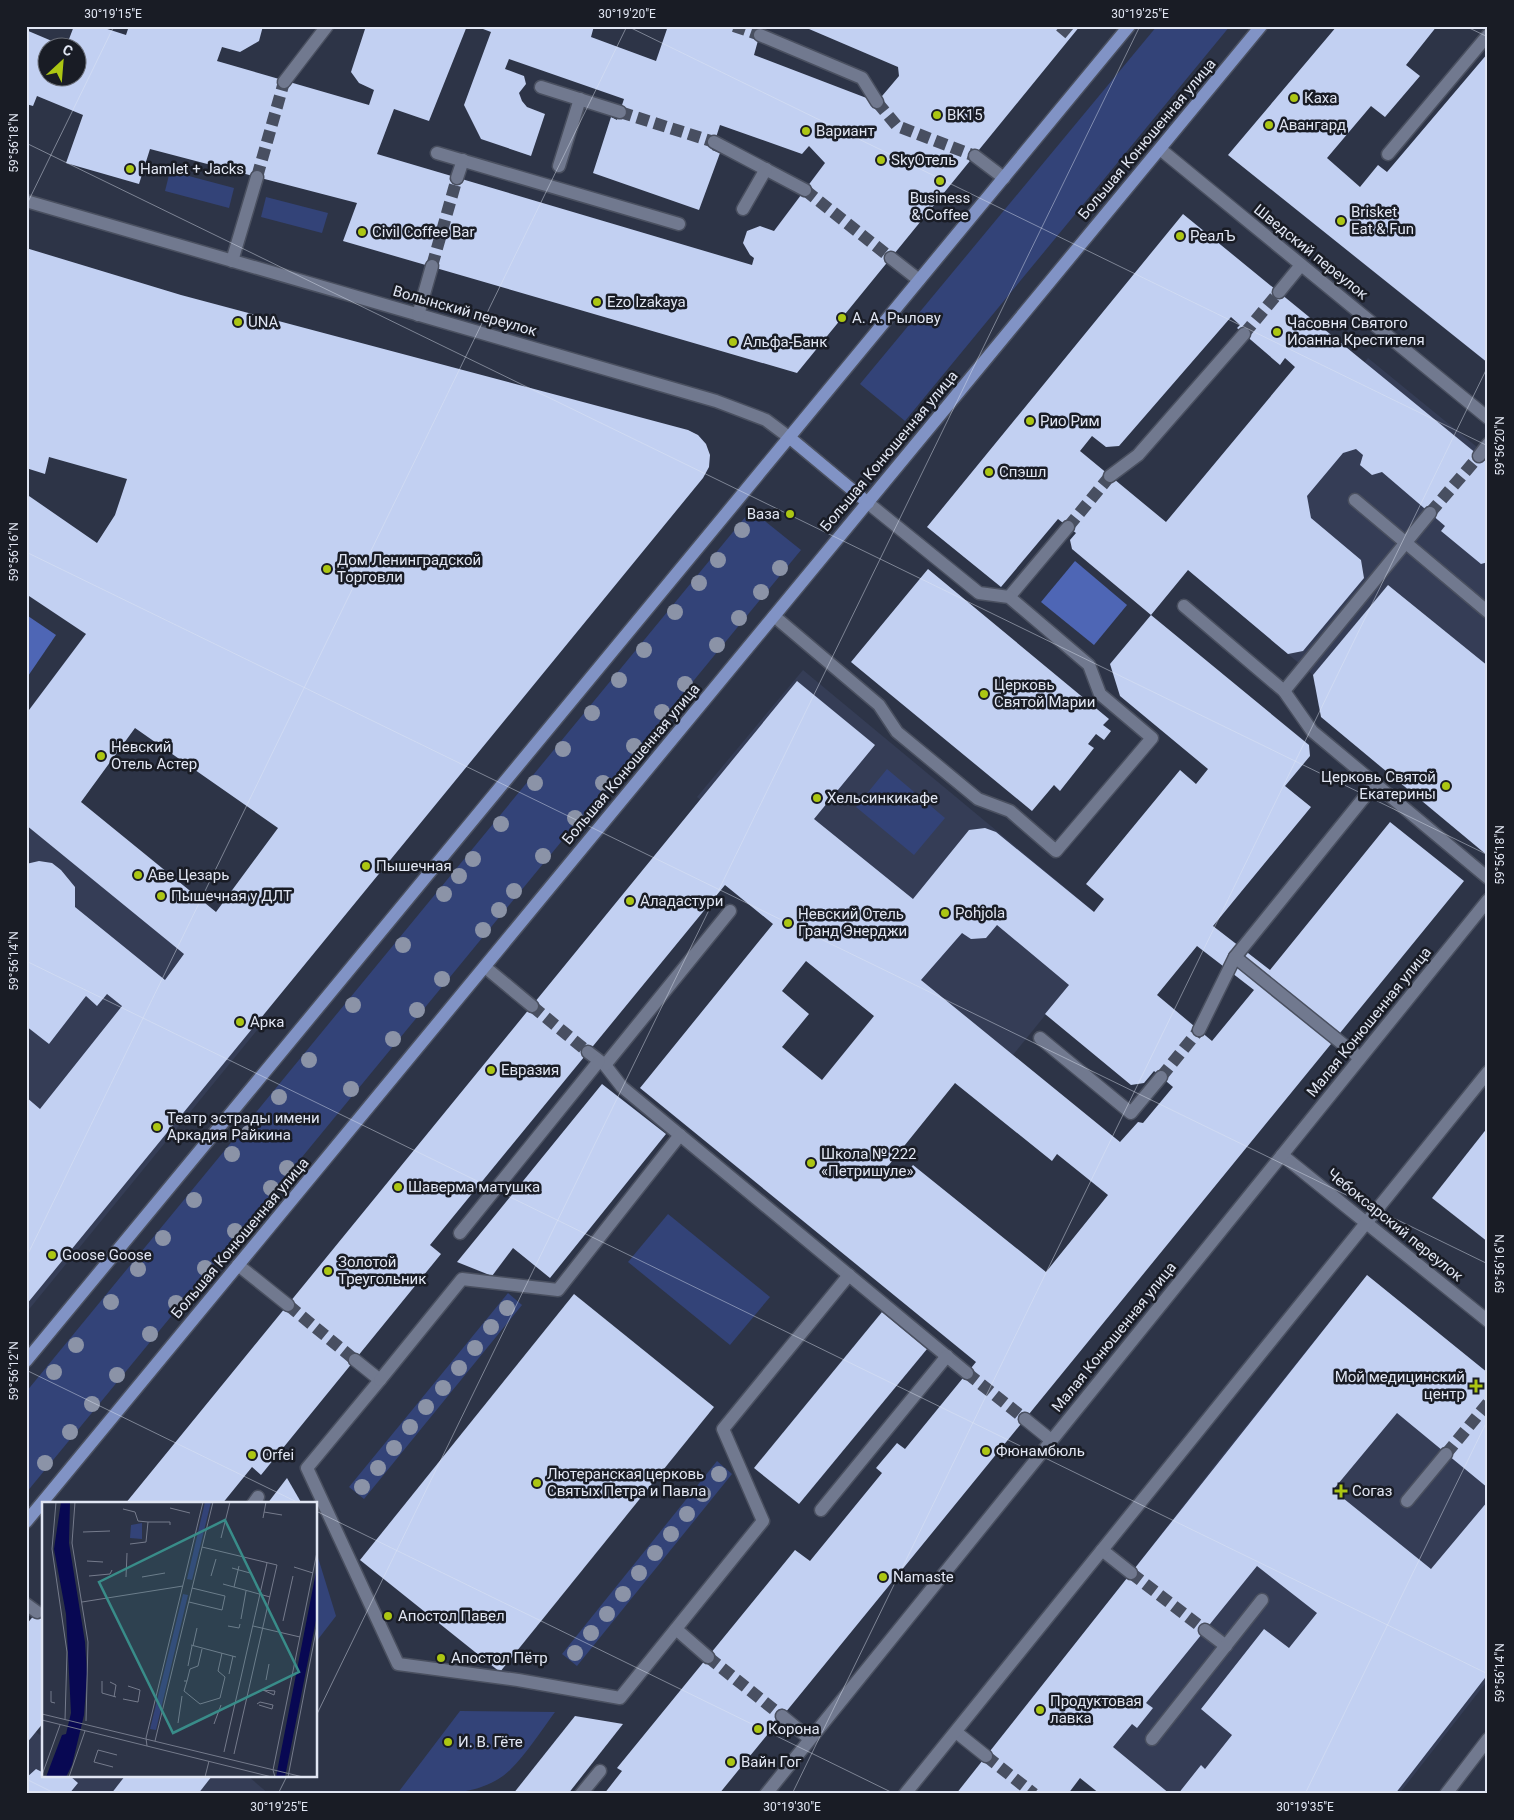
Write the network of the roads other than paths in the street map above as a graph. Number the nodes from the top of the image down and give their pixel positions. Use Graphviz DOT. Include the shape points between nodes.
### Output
graph roads {
  1 [pos="327,26"];
  2 [pos="1129,26"];
  3 [pos="1261,26"];
  4 [pos="760,35"];
  5 [pos="1488,36"];
  6 [pos="284,82"];
  7 [pos="541,87"];
  8 [pos="580,99"];
  9 [pos="877,102"];
  10 [pos="620,112"];
  11 [pos="714,142"];
  12 [pos="1160,149"];
  13 [pos="437,152"];
  14 [pos="1388,154"];
  15 [pos="976,156"];
  16 [pos="462,160"];
  17 [pos="559,166"];
  18 [pos="766,169"];
  19 [pos="257,177"];
  20 [pos="457,178"];
  21 [pos="1004,178"];
  22 [pos="805,190"];
  23 [pos="26,201"];
  24 [pos="743,209"];
  25 [pos="679,224"];
  26 [pos="892,258"];
  27 [pos="232,261"];
  28 [pos="1302,265"];
  29 [pos="432,266"];
  30 [pos="919,280"];
  31 [pos="1279,292"];
  32 [pos="418,315"];
  33 [pos="1244,334"];
  34 [pos="1488,418"];
  35 [pos="790,438"];
  36 [pos="1488,444"];
  37 [pos="1478,456"];
  38 [pos="1110,476"];
  39 [pos="1355,500"];
  40 [pos="868,503"];
  41 [pos="1430,513"];
  42 [pos="1068,527"];
  43 [pos="1405,543"];
  44 [pos="1009,597"];
  45 [pos="1184,606"];
  46 [pos="1488,612"];
  47 [pos="774,616"];
  48 [pos="1284,691"];
  49 [pos="1375,784"];
  50 [pos="1488,878"];
  51 [pos="1487,901"];
  52 [pos="730,911"];
  53 [pos="1234,957"];
  54 [pos="485,967"];
  55 [pos="532,1006"];
  56 [pos="1199,1030"];
  57 [pos="1040,1038"];
  58 [pos="588,1052"];
  59 [pos="1360,1058"];
  60 [pos="602,1063"];
  61 [pos="1488,1072"];
  62 [pos="1161,1077"];
  63 [pos="680,1135"];
  64 [pos="1282,1155"];
  65 [pos="1366,1223"];
  66 [pos="460,1233"];
  67 [pos="238,1265"];
  68 [pos="849,1275"];
  69 [pos="288,1305"];
  70 [pos="1488,1321"];
  71 [pos="948,1356"];
  72 [pos="355,1360"];
  73 [pos="26,1361"];
  74 [pos="967,1373"];
  75 [pos="380,1380"];
  76 [pos="1025,1419"];
  77 [pos="1051,1440"];
  78 [pos="1446,1454"];
  79 [pos="1407,1501"];
  80 [pos="42,1502"];
  81 [pos="42,1503"];
  82 [pos="821,1510"];
  83 [pos="26,1522"];
  84 [pos="1102,1550"];
  85 [pos="1131,1573"];
  86 [pos="1262,1600"];
  87 [pos="26,1604"];
  88 [pos="37,1612"];
  89 [pos="676,1629"];
  90 [pos="1205,1630"];
  91 [pos="1226,1646"];
  92 [pos="708,1656"];
  93 [pos="782,1716"];
  94 [pos="956,1732"];
  95 [pos="810,1739"];
  96 [pos="1152,1739"];
  97 [pos="1488,1739"];
  98 [pos="986,1756"];
  99 [pos="600,1771"];
  100 [pos="581,1794"];
  101 [pos="766,1794"];
  102 [pos="905,1794"];
  103 [pos="1446,1794"];
  1 -- 6 [label="street"];
  2 -- 21 [label="main road"];
  3 -- 12 [label="main road, Большая Конюшенная улица"];
  4 -- 9 [label="street" via="862,78"];
  5 -- 14 [label="street"];
  7 -- 8 [label="street"];
  8 -- 10 [label="street"];
  8 -- 17 [label="street"];
  11 -- 18 [label="street"];
  12 -- 28 [label="street, Шведский переулок"];
  12 -- 40 [label="main road, Большая Конюшенная улица"];
  13 -- 16 [label="street"];
  15 -- 21 [label="street"];
  16 -- 20 [label="street"];
  16 -- 25 [label="street"];
  18 -- 22 [label="street"];
  18 -- 24 [label="street"];
  19 -- 27 [label="street"];
  21 -- 30 [label="main road"];
  23 -- 27 [label="street, Волынский переулок"];
  26 -- 30 [label="street"];
  27 -- 32 [label="street, Волынский переулок"];
  28 -- 31 [label="street"];
  28 -- 34 [label="street, Шведский переулок"];
  29 -- 32 [label="street"];
  30 -- 35 [label="main road"];
  32 -- 35 [label="street, Волынский переулок" via="716,401 766,420"];
  33 -- 38 [label="street" via="1138,454"];
  35 -- 40 [label="main road, Волынский переулок"];
  35 -- 73 [label="main road"];
  36 -- 37 [label="street"];
  39 -- 43 [label="street"];
  40 -- 44 [label="street" via="979,593"];
  40 -- 47 [label="main road, Большая Конюшенная улица"];
  41 -- 43 [label="street"];
  42 -- 44 [label="street"];
  43 -- 46 [label="street"];
  43 -- 48 [label="street"];
  44 -- 47 [label="street" via="1089,665 1100,694 1152,738 1056,851 1010,811 978,799 904,738 879,705"];
  45 -- 48 [label="street"];
  47 -- 54 [label="main road, Большая Конюшенная улица"];
  48 -- 49 [label="street" via="1312,731"];
  49 -- 50 [label="street"];
  49 -- 53 [label="street"];
  51 -- 59 [label="street, Малая Конюшенная улица"];
  52 -- 60 [label="street"];
  53 -- 56 [label="street"];
  53 -- 59 [label="street"];
  54 -- 55 [label="street"];
  54 -- 67 [label="main road, Большая Конюшенная улица"];
  57 -- 62 [label="street" via="1131,1113"];
  58 -- 60 [label="street"];
  59 -- 64 [label="street, Малая Конюшенная улица"];
  60 -- 63 [label="street" via="622,1087"];
  60 -- 66 [label="street"];
  61 -- 65 [label="street"];
  63 -- 68 [label="street"];
  63 -- 75 [label="street" via="558,1290 462,1279"];
  64 -- 65 [label="street, Чебоксарский переулок"];
  64 -- 77 [label="street, Малая Конюшенная улица"];
  65 -- 70 [label="street, Чебоксарский переулок"];
  65 -- 84 [label="street"];
  67 -- 69 [label="street"];
  67 -- 80 [label="main road, Большая Конюшенная улица"];
  68 -- 71 [label="street"];
  68 -- 89 [label="street" via="723,1429 763,1521"];
  71 -- 74 [label="street"];
  71 -- 82 [label="street"];
  72 -- 75 [label="street"];
  75 -- 89 [label="street" via="307,1468 398,1664 620,1698"];
  76 -- 77 [label="street"];
  77 -- 95 [label="street, Малая Конюшенная улица"];
  78 -- 79 [label="street"];
  81 -- 83 [label="main road, Большая Конюшенная улица"];
  84 -- 85 [label="street"];
  84 -- 94 [label="street"];
  86 -- 91 [label="street"];
  87 -- 88 [label="street"];
  89 -- 92 [label="street"];
  90 -- 91 [label="street"];
  91 -- 96 [label="street"];
  93 -- 95 [label="street"];
  94 -- 98 [label="street"];
  94 -- 102 [label="street"];
  95 -- 101 [label="street, Малая Конюшенная улица"];
  97 -- 103 [label="street"];
  99 -- 100 [label="street"];
}
